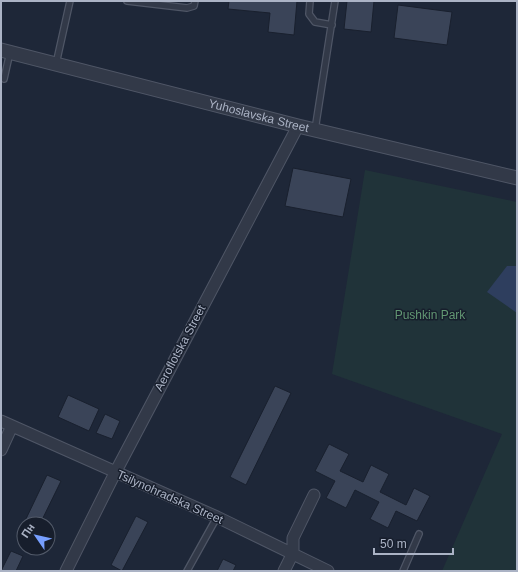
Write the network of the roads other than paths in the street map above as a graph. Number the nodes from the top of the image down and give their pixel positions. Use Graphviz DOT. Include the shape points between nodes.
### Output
graph roads {
  1 [pos="70,1"];
  2 [pos="127,1"];
  3 [pos="195,1"];
  4 [pos="310,1"];
  5 [pos="335,1"];
  6 [pos="332,25"];
  7 [pos="5,51"];
  8 [pos="56,64"];
  9 [pos="4,79"];
  10 [pos="298,126"];
  11 [pos="315,130"];
  12 [pos="517,178"];
  13 [pos="1,421"];
  14 [pos="12,426"];
  15 [pos="2,447"];
  16 [pos="115,473"];
  17 [pos="314,495"];
  18 [pos="216,517"];
  19 [pos="419,534"];
  20 [pos="293,554"];
  21 [pos="66,571"];
  22 [pos="186,571"];
  23 [pos="284,571"];
  24 [pos="328,571"];
  25 [pos="403,571"];
  1 -- 8 [label="lane"];
  2 -- 3 [label="lane" via="187,8 194,6"];
  4 -- 6 [label="lane" via="309,14 315,22"];
  5 -- 6 [label="lane"];
  6 -- 11 [label="lane"];
  7 -- 8 [label="street, Yuhoslavska Street"];
  7 -- 9 [label="lane"];
  8 -- 10 [label="street, Yuhoslavska Street"];
  10 -- 11 [label="street, Yuhoslavska Street"];
  10 -- 16 [label="street, Aeroflotska Street"];
  11 -- 12 [label="street, Yuhoslavska Street"];
  13 -- 14 [label="street, Tsilynohradska Street"];
  14 -- 15 [label="street"];
  14 -- 16 [label="street, Tsilynohradska Street"];
  16 -- 18 [label="street, Tsilynohradska Street"];
  16 -- 21 [label="street, Aeroflotska Street"];
  17 -- 20 [label="street" via="293,538"];
  18 -- 20 [label="street, Tsilynohradska Street"];
  18 -- 22 [label="lane"];
  19 -- 25 [label="lane"];
  20 -- 23 [label="street"];
  20 -- 24 [label="street, Tsilynohradska Street"];
}
